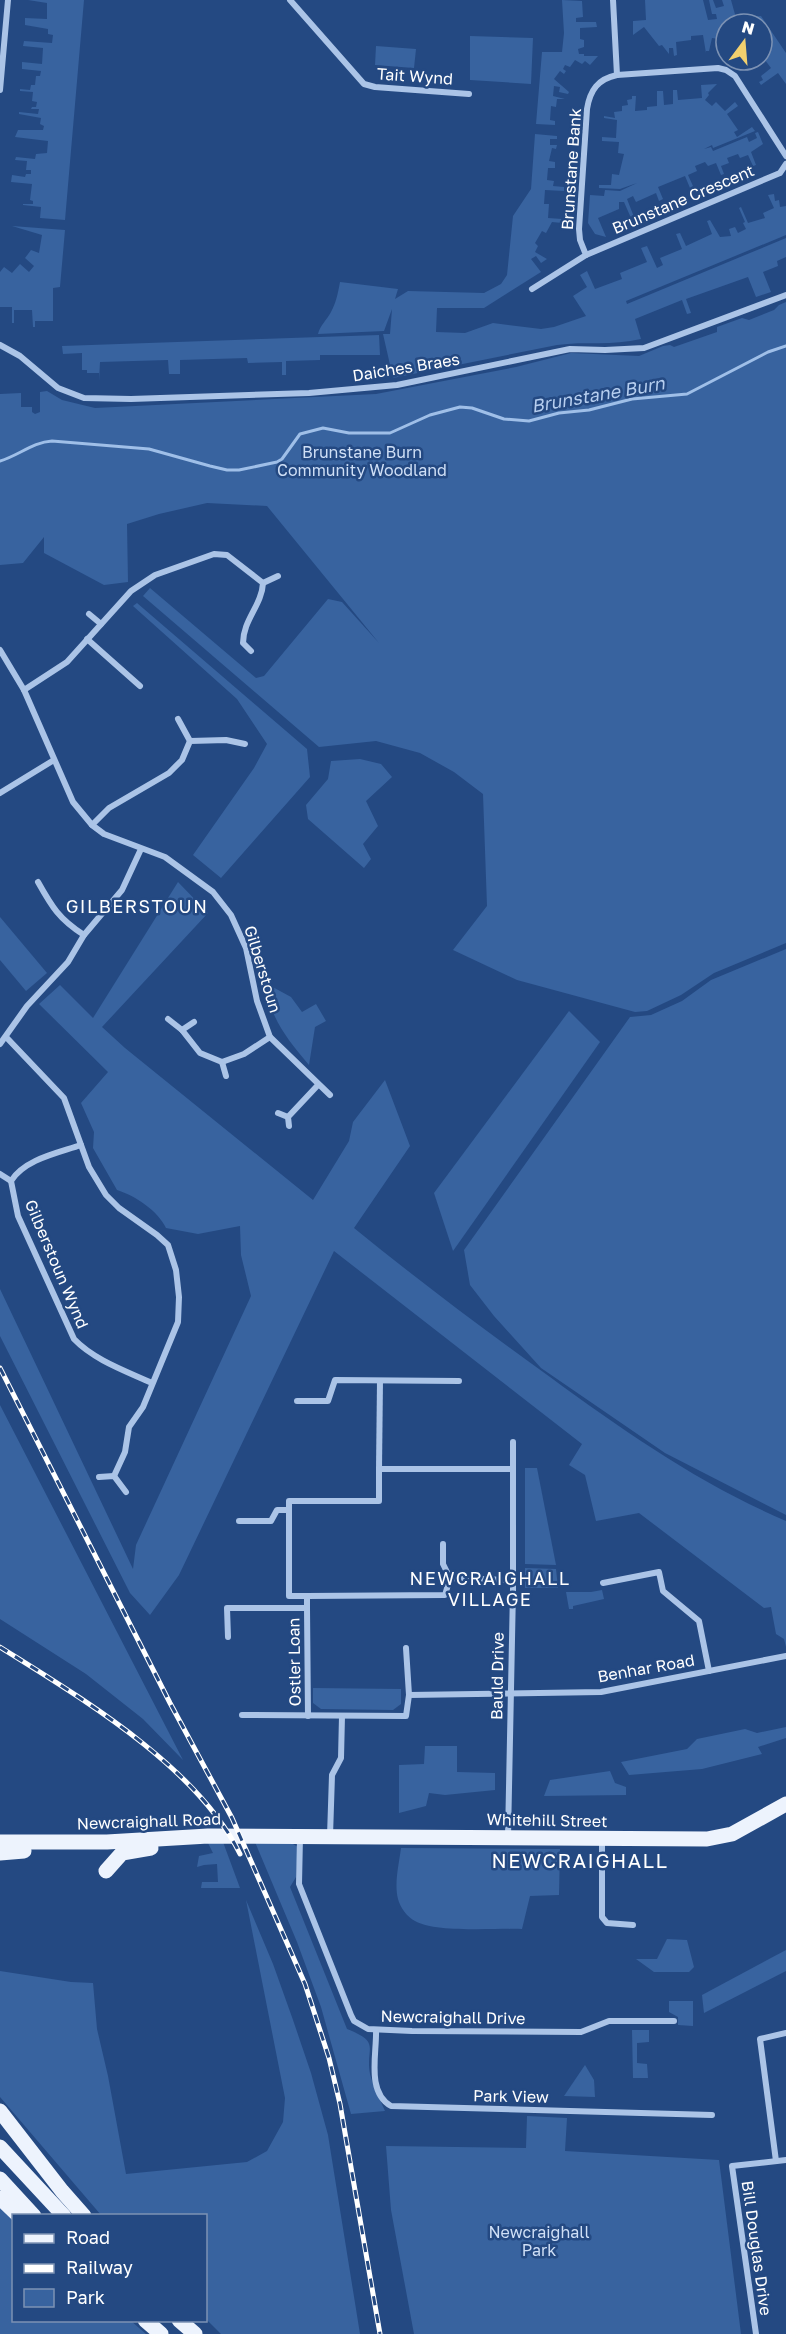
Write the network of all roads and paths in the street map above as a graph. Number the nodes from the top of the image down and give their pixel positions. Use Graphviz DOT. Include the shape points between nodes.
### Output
graph roads {
  1 [pos="8,0"];
  2 [pos="290,0"];
  3 [pos="613,0"];
  4 [pos="617,75"];
  5 [pos="0,90"];
  6 [pos="468,94"];
  7 [pos="786,156"];
  8 [pos="786,164"];
  9 [pos="586,255"];
  10 [pos="532,289"];
  11 [pos="786,295"];
  12 [pos="0,345"];
  13 [pos="278,576"];
  14 [pos="263,583"];
  15 [pos="90,614"];
  16 [pos="101,624"];
  17 [pos="87,639"];
  18 [pos="0,650"];
  19 [pos="251,651"];
  20 [pos="140,686"];
  21 [pos="24,690"];
  22 [pos="178,719"];
  23 [pos="190,741"];
  24 [pos="245,744"];
  25 [pos="54,760"];
  26 [pos="0,793"];
  27 [pos="92,825"];
  28 [pos="141,849"];
  29 [pos="38,882"];
  30 [pos="84,935"];
  31 [pos="168,1019"];
  32 [pos="194,1022"];
  33 [pos="182,1030"];
  34 [pos="270,1037"];
  35 [pos="6,1038"];
  36 [pos="0,1044"];
  37 [pos="222,1062"];
  38 [pos="226,1076"];
  39 [pos="318,1085"];
  40 [pos="330,1095"];
  41 [pos="278,1113"];
  42 [pos="288,1117"];
  43 [pos="289,1126"];
  44 [pos="81,1145"];
  45 [pos="0,1174"];
  46 [pos="11,1181"];
  47 [pos="380,1381"];
  48 [pos="459,1382"];
  49 [pos="152,1383"];
  50 [pos="297,1401"];
  51 [pos="513,1442"];
  52 [pos="379,1469"];
  53 [pos="513,1469"];
  54 [pos="99,1476"];
  55 [pos="114,1476"];
  56 [pos="126,1492"];
  57 [pos="289,1510"];
  58 [pos="238,1521"];
  59 [pos="443,1544"];
  60 [pos="450,1578"];
  61 [pos="513,1580"];
  62 [pos="603,1583"];
  63 [pos="307,1596"];
  64 [pos="307,1608"];
  65 [pos="228,1637"];
  66 [pos="406,1648"];
  67 [pos="786,1656"];
  68 [pos="709,1671"];
  69 [pos="510,1694"];
  70 [pos="409,1695"];
  71 [pos="242,1715"];
  72 [pos="308,1716"];
  73 [pos="342,1716"];
  74 [pos="786,1804"];
  75 [pos="300,1836"];
  76 [pos="181,1837"];
  77 [pos="330,1837"];
  78 [pos="508,1838"];
  79 [pos="602,1839"];
  80 [pos="0,1842"];
  81 [pos="59,1842"];
  82 [pos="0,1853"];
  83 [pos="106,1871"];
  84 [pos="633,1925"];
  85 [pos="674,2021"];
  86 [pos="376,2030"];
  87 [pos="786,2033"];
  88 [pos="0,2111"];
  89 [pos="712,2115"];
  90 [pos="0,2147"];
  91 [pos="776,2160"];
  92 [pos="786,2160"];
  93 [pos="0,2179"];
  94 [pos="0,2198"];
  95 [pos="17,2214"];
  96 [pos="32,2214"];
  97 [pos="62,2214"];
  98 [pos="82,2214"];
  99 [pos="147,2322"];
  100 [pos="181,2322"];
  101 [pos="192,2322"];
  102 [pos="161,2334"];
  103 [pos="195,2334"];
  104 [pos="202,2334"];
  105 [pos="756,2334"];
  1 -- 5 [label="street"];
  2 -- 6 [label="street, Tait Wynd" via="364,84"];
  3 -- 4 [label="street"];
  4 -- 7 [label="street" via="726,70 735,76"];
  4 -- 9 [label="street, Brunstane Bank" via="599,81 588,102 579,229"];
  8 -- 9 [label="street, Brunstane Crescent" via="780,173"];
  9 -- 10 [label="street"];
  11 -- 12 [label="street, Daiches Braes" via="644,348 570,349 397,385 309,393 84,398 58,388 20,356"];
  13 -- 14 [label="street"];
  14 -- 16 [label="street" via="227,555 214,554 155,575 131,591"];
  14 -- 19 [label="street" via="263,594 243,633 243,643"];
  15 -- 16 [label="street"];
  16 -- 17 [label="street"];
  17 -- 20 [label="street"];
  17 -- 21 [label="street" via="67,662"];
  18 -- 21 [label="street, Gilberstoun"];
  21 -- 25 [label="street, Gilberstoun"];
  22 -- 23 [label="street"];
  23 -- 24 [label="street"];
  23 -- 27 [label="street" via="182,760 169,773 109,808"];
  25 -- 26 [label="street"];
  25 -- 27 [label="street, Gilberstoun" via="73,802"];
  27 -- 28 [label="street, Gilberstoun"];
  28 -- 30 [label="street" via="122,890"];
  28 -- 34 [label="street, Gilberstoun" via="183,868 213,892 231,915 246,948 257,1001"];
  29 -- 30 [label="street" via="50,905"];
  30 -- 35 [label="street" via="68,962 27,1006"];
  31 -- 33 [label="street"];
  32 -- 33 [label="street"];
  33 -- 37 [label="street" via="200,1053"];
  34 -- 37 [label="street, Gilberstoun"];
  34 -- 39 [label="street, Gilberstoun"];
  35 -- 36 [label="street"];
  35 -- 44 [label="street" via="64,1098"];
  37 -- 38 [label="street"];
  39 -- 40 [label="street, Gilberstoun"];
  39 -- 42 [label="street"];
  41 -- 42 [label="street"];
  42 -- 43 [label="street"];
  44 -- 46 [label="street" via="38,1160 17,1172"];
  44 -- 49 [label="street" via="105,1195 168,1245 176,1270 178,1322"];
  45 -- 46 [label="street"];
  46 -- 49 [label="street, Gilberstoun Wynd" via="18,1216 74,1339 82,1348"];
  47 -- 48 [label="street"];
  47 -- 50 [label="street" via="335,1380 328,1401"];
  47 -- 52 [label="street"];
  49 -- 55 [label="street" via="129,1427"];
  51 -- 53 [label="street, Bauld Drive"];
  52 -- 53 [label="street"];
  52 -- 57 [label="street" via="379,1501 289,1501"];
  53 -- 61 [label="street, Bauld Drive"];
  54 -- 55 [label="street"];
  55 -- 56 [label="street"];
  57 -- 58 [label="street" via="278,1510 271,1521"];
  57 -- 63 [label="street" via="289,1596"];
  59 -- 60 [label="street" via="443,1564"];
  60 -- 61 [label="street"];
  60 -- 63 [label="street" via="445,1595"];
  61 -- 69 [label="street, Bauld Drive"];
  62 -- 68 [label="street" via="659,1572 663,1591 699,1621"];
  63 -- 64 [label="street, Ostler Loan"];
  64 -- 65 [label="street" via="227,1608"];
  64 -- 72 [label="street, Ostler Loan"];
  66 -- 70 [label="street"];
  67 -- 68 [label="street, Benhar Road"];
  68 -- 69 [label="street, Benhar Road" via="601,1692"];
  69 -- 70 [label="street, Benhar Road"];
  69 -- 78 [label="street, Bauld Drive"];
  70 -- 73 [label="street" via="406,1716"];
  71 -- 72 [label="street"];
  72 -- 73 [label="street"];
  73 -- 77 [label="street" via="341,1758 332,1774"];
  74 -- 79 [label="main road, Whitehill Street" via="724,1836"];
  75 -- 76 [label="main road, Newcraighall Road"];
  75 -- 77 [label="main road, Whitehill Street"];
  75 -- 86 [label="street, Newcraighall Drive" via="299,1884 351,2014 362,2026"];
  76 -- 81 [label="main road, Newcraighall Road"];
  76 -- 83 [label="main road" via="167,1846 122,1853"];
  77 -- 78 [label="main road, Whitehill Street"];
  78 -- 79 [label="main road, Whitehill Street"];
  79 -- 84 [label="street" via="602,1917 607,1923"];
  80 -- 81 [label="main road, Newcraighall Road"];
  81 -- 82 [label="main road" via="41,1849"];
  85 -- 86 [label="street, Newcraighall Drive" via="609,2021 581,2032"];
  86 -- 89 [label="street, Park View" via="376,2086 383,2102 391,2106"];
  87 -- 91 [label="street" via="760,2039"];
  88 -- 98 [label="main road"];
  90 -- 97 [label="main road"];
  91 -- 92 [label="street"];
  91 -- 105 [label="street, Bill Douglas Drive" via="732,2166"];
  93 -- 96 [label="main road"];
  94 -- 95 [label="main road"];
  99 -- 102 [label="main road"];
  100 -- 103 [label="main road"];
  101 -- 104 [label="main road"];
}
